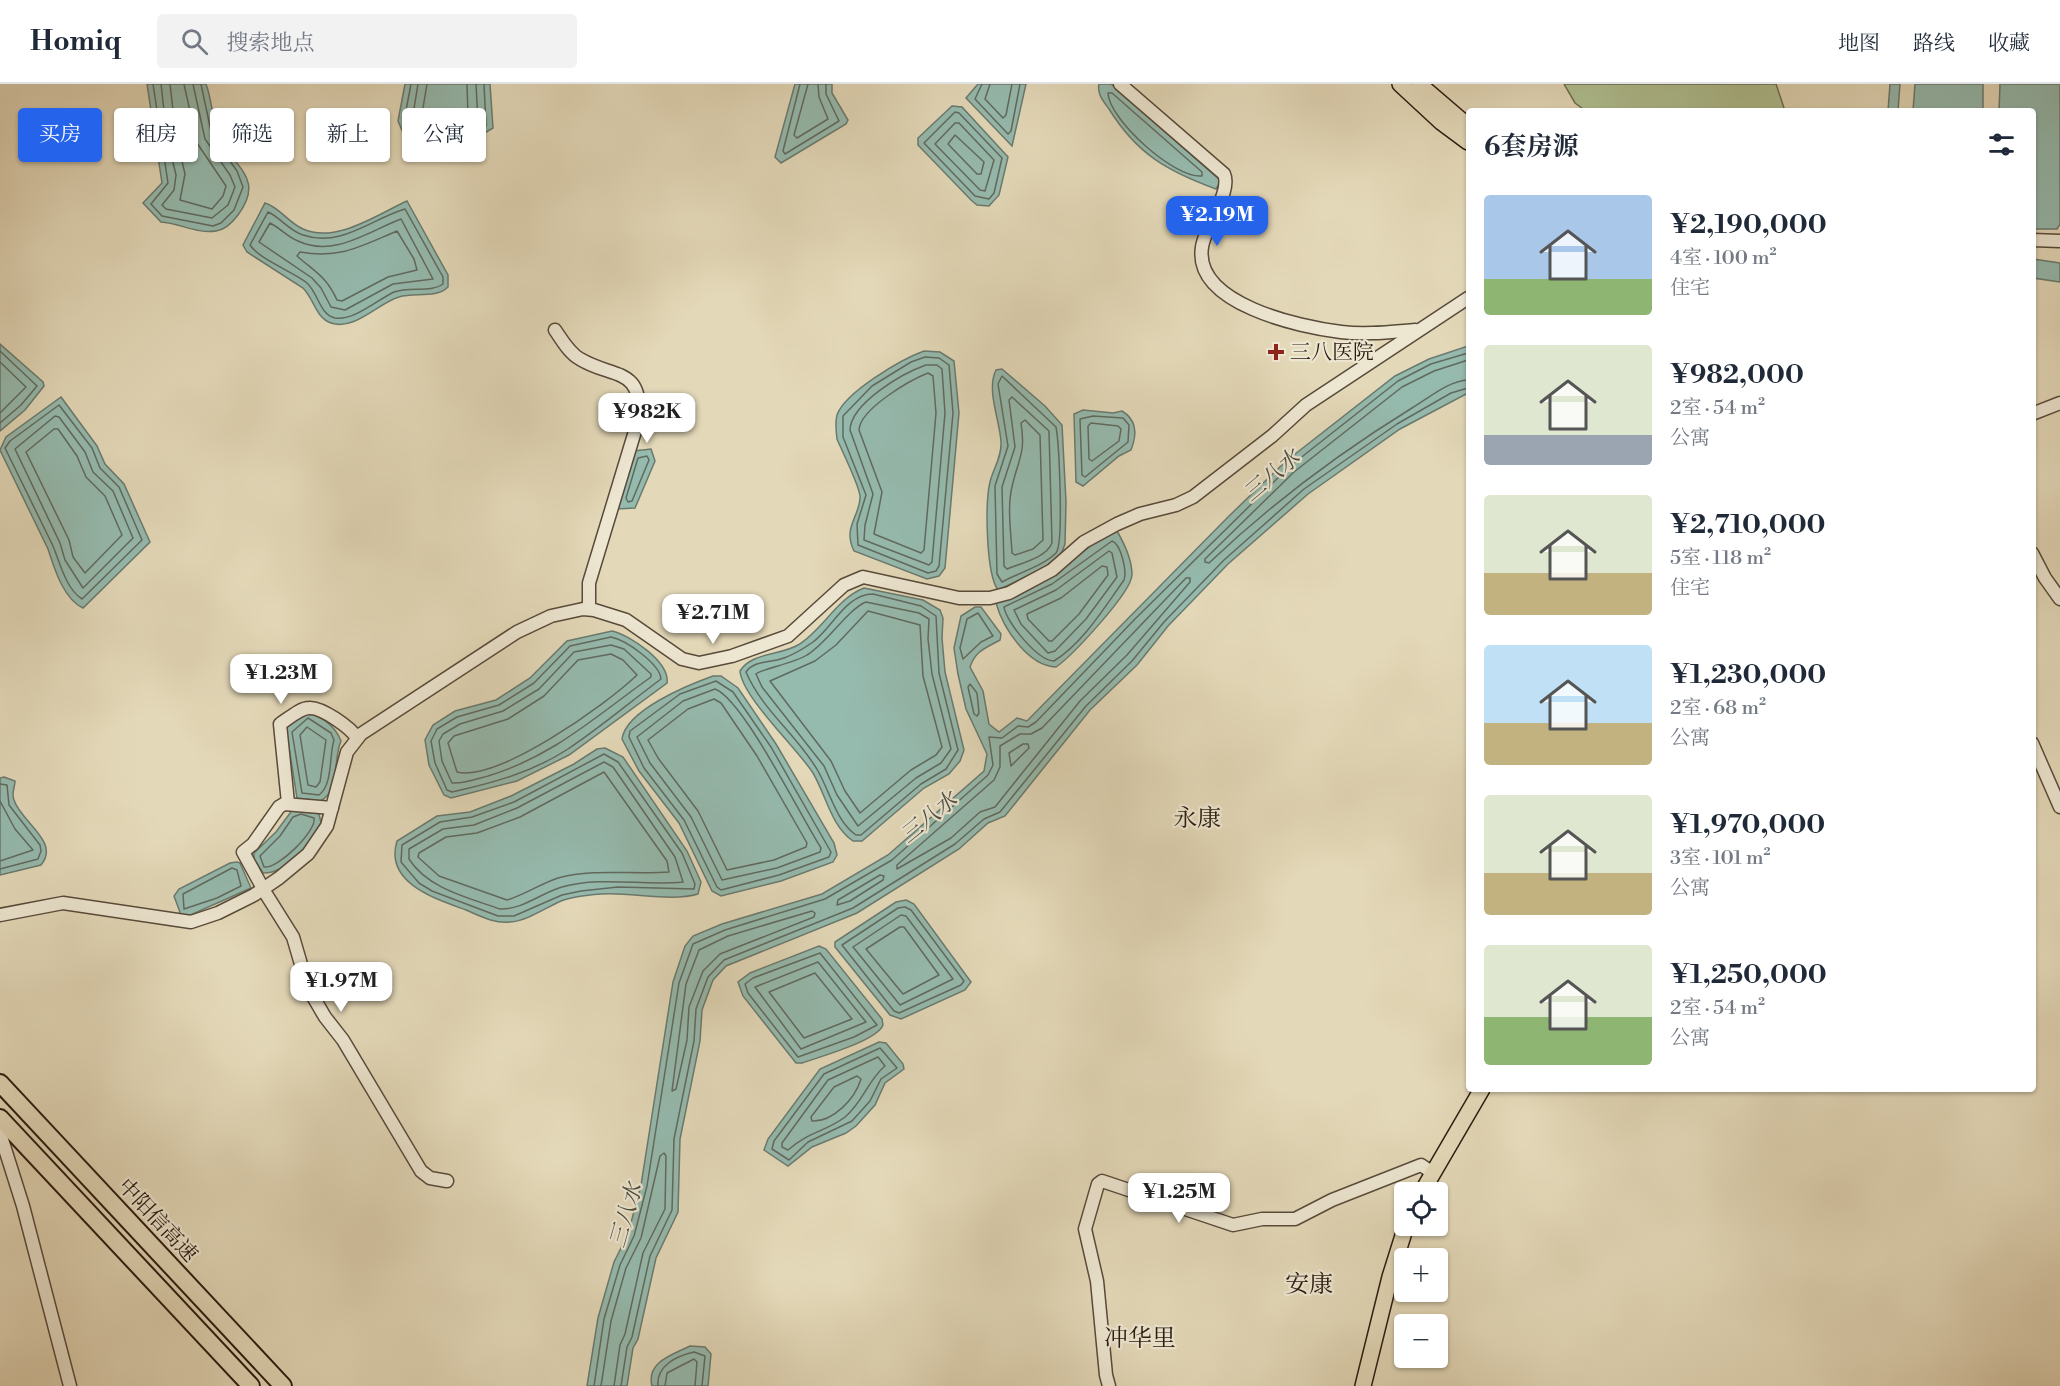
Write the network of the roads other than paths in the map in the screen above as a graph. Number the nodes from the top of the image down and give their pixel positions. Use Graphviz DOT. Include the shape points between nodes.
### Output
graph roads {
  1 [pos="1120,84"];
  2 [pos="1400,84"];
  3 [pos="1419,84"];
  4 [pos="1466,124"];
  5 [pos="1466,141"];
  6 [pos="2036,240"];
  7 [pos="2060,241"];
  8 [pos="1466,299"];
  9 [pos="555,330"];
  10 [pos="1416,330"];
  11 [pos="2060,403"];
  12 [pos="2036,412"];
  13 [pos="2036,560"];
  14 [pos="2060,599"];
  15 [pos="588,609"];
  16 [pos="357,738"];
  17 [pos="2036,752"];
  18 [pos="288,802"];
  19 [pos="2060,807"];
  20 [pos="332,808"];
  21 [pos="263,889"];
  22 [pos="0,915"];
  23 [pos="0,1083"];
  24 [pos="1480,1092"];
  25 [pos="1490,1092"];
  26 [pos="0,1118"];
  27 [pos="0,1133"];
  28 [pos="1433,1173"];
  29 [pos="447,1182"];
  30 [pos="1428,1182"];
  31 [pos="1438,1182"];
  32 [pos="1403,1236"];
  33 [pos="1394,1301"];
  34 [pos="70,1386"];
  35 [pos="251,1386"];
  36 [pos="283,1386"];
  37 [pos="1109,1386"];
  38 [pos="1363,1386"];
  39 [pos="1374,1386"];
  1 -- 10 [label="street" via="1226,178 1225,191 1204,237 1201,254 1206,274 1215,286 1253,309 1321,329 1359,333"];
  2 -- 5 [label="main road"];
  3 -- 4 [label="main road"];
  6 -- 7 [label="street"];
  8 -- 10 [label="street"];
  9 -- 15 [label="street" via="581,360 631,380 639,400 639,418 589,583"];
  10 -- 15 [label="street" via="1306,405 1193,497 1117,524 1084,542 1052,570 1000,596 950,597 863,577 844,585 788,636 699,663 682,659 626,620"];
  11 -- 12 [label="street"];
  13 -- 14 [label="street"];
  15 -- 16 [label="street" via="551,616 517,632"];
  16 -- 18 [label="street" via="346,725 312,708 301,710 280,724"];
  16 -- 20 [label="street" via="347,752"];
  17 -- 19 [label="street"];
  18 -- 20 [label="street"];
  18 -- 21 [label="street" via="279,807 243,852"];
  20 -- 21 [label="street" via="325,831 308,855"];
  21 -- 22 [label="street" via="218,913 185,922 63,903"];
  21 -- 29 [label="street" via="293,937 308,988 417,1166 430,1178"];
  23 -- 36 [label="highway, 中阳信高速"];
  24 -- 28 [label="main road"];
  25 -- 31 [label="main road"];
  26 -- 35 [label="highway"];
  27 -- 34 [label="street"];
  28 -- 30 [label="main road"];
  28 -- 37 [label="street" via="1421,1165 1295,1219 1262,1219 1233,1225 1102,1181 1085,1229 1097,1281"];
  32 -- 38 [label="main road"];
  33 -- 39 [label="main road"];
}
